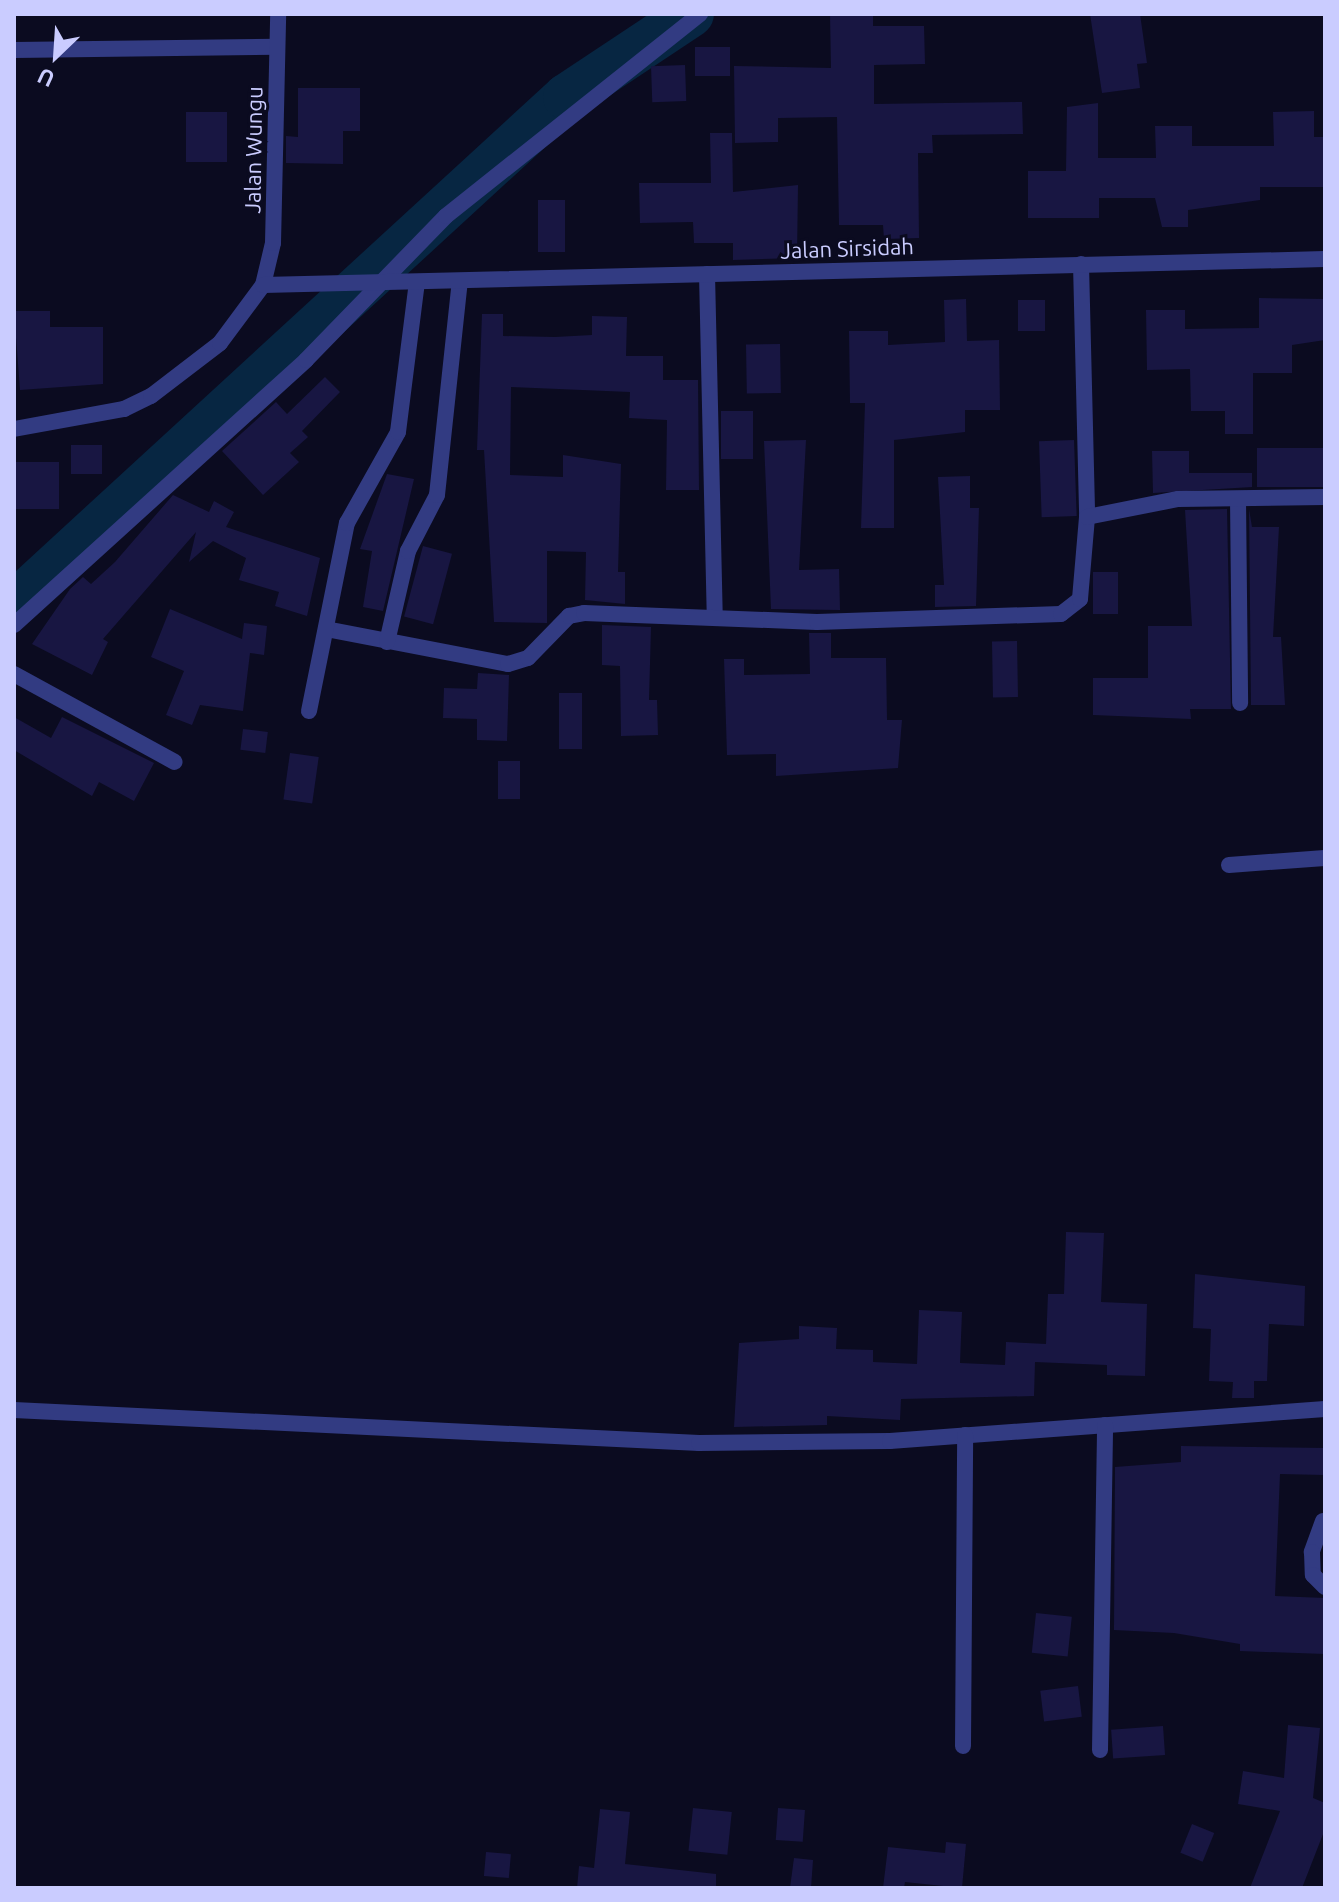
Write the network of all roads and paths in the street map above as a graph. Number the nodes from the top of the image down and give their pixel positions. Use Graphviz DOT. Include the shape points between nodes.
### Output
graph roads {
  1 [pos="278,14"];
  2 [pos="700,14"];
  3 [pos="277,47"];
  4 [pos="14,50"];
  5 [pos="1325,259"];
  6 [pos="1081,264"];
  7 [pos="707,274"];
  8 [pos="460,281"];
  9 [pos="417,282"];
  10 [pos="374,283"];
  11 [pos="263,285"];
  12 [pos="14,429"];
  13 [pos="1325,497"];
  14 [pos="1238,499"];
  15 [pos="1087,517"];
  16 [pos="715,618"];
  17 [pos="14,625"];
  18 [pos="326,629"];
  19 [pos="387,642"];
  20 [pos="14,674"];
  21 [pos="1240,703"];
  22 [pos="309,711"];
  23 [pos="175,762"];
  24 [pos="1325,858"];
  25 [pos="1229,865"];
  26 [pos="1325,1409"];
  27 [pos="14,1410"];
  28 [pos="1105,1425"];
  29 [pos="965,1435"];
  30 [pos="1323,1521"];
  31 [pos="1325,1587"];
  32 [pos="963,1746"];
  33 [pos="1100,1750"];
  1 -- 3 [label="street, Jalan Wungu"];
  2 -- 10 [label="street" via="446,216"];
  3 -- 4 [label="street"];
  3 -- 11 [label="street, Jalan Wungu" via="273,243"];
  5 -- 6 [label="street, Jalan Sirsidah"];
  6 -- 7 [label="street, Jalan Sirsidah"];
  6 -- 15 [label="street"];
  7 -- 8 [label="street, Jalan Sirsidah"];
  7 -- 16 [label="street"];
  8 -- 9 [label="street, Jalan Sirsidah"];
  8 -- 19 [label="street" via="437,495 408,551"];
  9 -- 10 [label="street, Jalan Sirsidah"];
  9 -- 18 [label="street" via="398,432 352,511"];
  10 -- 11 [label="street, Jalan Sirsidah"];
  10 -- 17 [label="street" via="306,360"];
  11 -- 12 [label="street" via="220,343 151,396 100,415"];
  13 -- 14 [label="street"];
  14 -- 15 [label="street" via="1178,499"];
  14 -- 21 [label="street"];
  15 -- 16 [label="street" via="1080,599 1061,614"];
  16 -- 19 [label="street" via="576,614 528,658 508,664"];
  18 -- 19 [label="street"];
  18 -- 22 [label="street"];
  20 -- 23 [label="street"];
  24 -- 25 [label="street"];
  26 -- 28 [label="street"];
  27 -- 29 [label="street" via="699,1443"];
  28 -- 29 [label="street"];
  28 -- 33 [label="street"];
  29 -- 32 [label="street"];
  30 -- 31 [label="street" via="1312,1552 1313,1575"];
}
